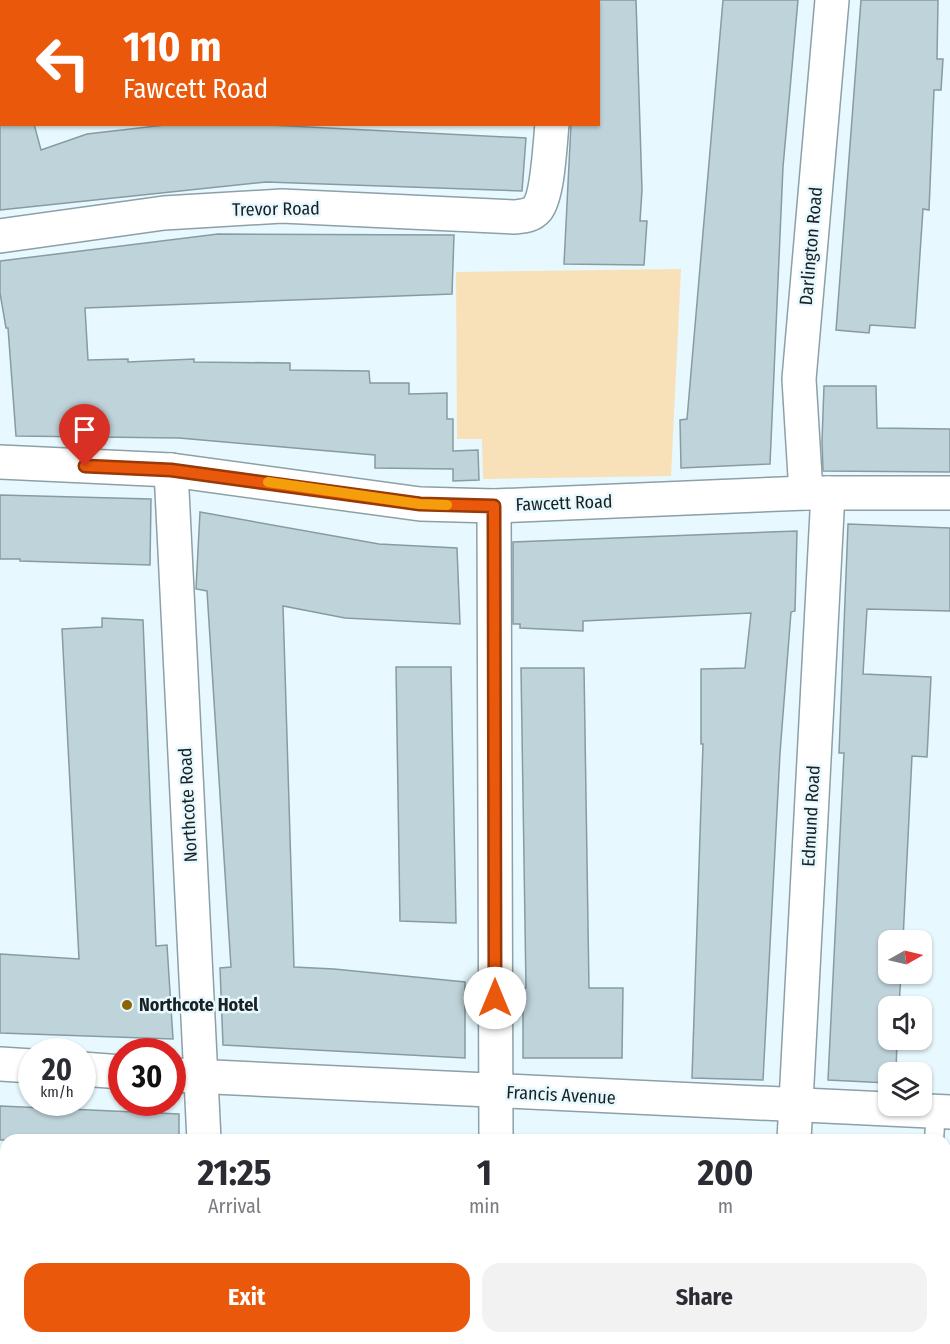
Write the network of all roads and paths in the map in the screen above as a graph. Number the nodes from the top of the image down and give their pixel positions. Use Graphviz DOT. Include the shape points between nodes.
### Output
graph roads {
  1 [pos="832,0"];
  2 [pos="552,126"];
  3 [pos="0,236"];
  4 [pos="0,462"];
  5 [pos="171,470"];
  6 [pos="950,492"];
  7 [pos="817,493"];
  8 [pos="494,506"];
  9 [pos="0,1064"];
  10 [pos="18,1065"];
  11 [pos="187,1076"];
  12 [pos="496,1091"];
  13 [pos="795,1106"];
  14 [pos="940,1121"];
  15 [pos="202,1134"];
  16 [pos="496,1134"];
  17 [pos="794,1134"];
  1 -- 7 [label="street, Darlington Road" via="799,379"];
  2 -- 3 [label="street, Trevor Road" via="542,196 538,208 529,215 282,206 164,213"];
  4 -- 5 [label="street, Fawcett Road"];
  5 -- 8 [label="street, Fawcett Road" via="420,504"];
  5 -- 11 [label="street, Northcote Road"];
  6 -- 7 [label="street, Fawcett Road"];
  7 -- 8 [label="street, Fawcett Road"];
  7 -- 13 [label="street, Edmund Road"];
  8 -- 12 [label="street"];
  9 -- 10 [label="street"];
  11 -- 12 [label="street, Francis Avenue"];
  11 -- 15 [label="street, Northcote Road"];
  12 -- 13 [label="street, Francis Avenue"];
  12 -- 16 [label="street"];
  13 -- 14 [label="street, Francis Avenue"];
  13 -- 17 [label="street, Edmund Road"];
}
